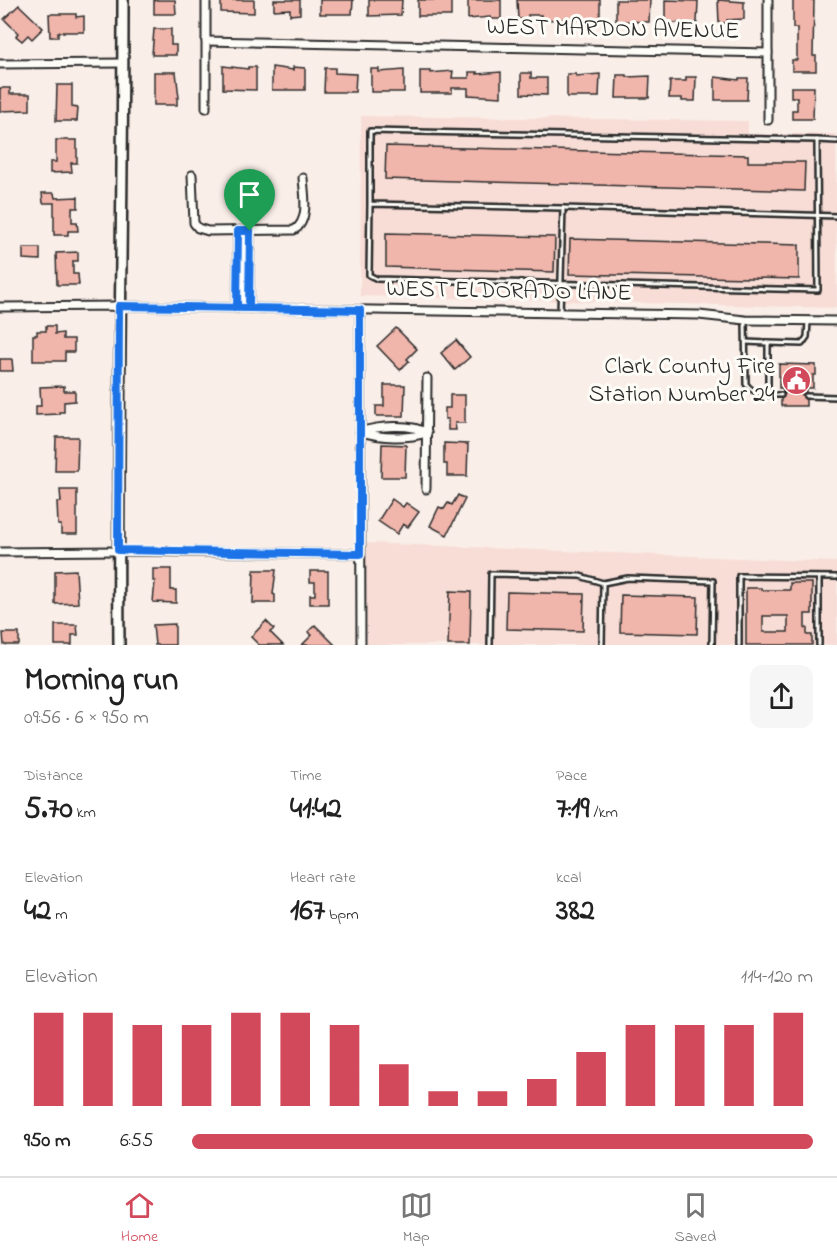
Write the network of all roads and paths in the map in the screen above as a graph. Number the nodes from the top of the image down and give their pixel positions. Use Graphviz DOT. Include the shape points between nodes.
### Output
graph roads {
  1 [pos="123,0"];
  2 [pos="206,0"];
  3 [pos="768,0"];
  4 [pos="206,41"];
  5 [pos="768,53"];
  6 [pos="123,63"];
  7 [pos="0,64"];
  8 [pos="206,108"];
  9 [pos="768,120"];
  10 [pos="818,140"];
  11 [pos="837,141"];
  12 [pos="192,175"];
  13 [pos="303,178"];
  14 [pos="370,204"];
  15 [pos="563,208"];
  16 [pos="818,215"];
  17 [pos="837,216"];
  18 [pos="238,231"];
  19 [pos="250,231"];
  20 [pos="237,265"];
  21 [pos="250,265"];
  22 [pos="561,284"];
  23 [pos="119,306"];
  24 [pos="0,307"];
  25 [pos="237,308"];
  26 [pos="249,308"];
  27 [pos="360,310"];
  28 [pos="560,313"];
  29 [pos="745,320"];
  30 [pos="808,321"];
  31 [pos="837,321"];
  32 [pos="746,342"];
  33 [pos="768,343"];
  34 [pos="427,378"];
  35 [pos="768,395"];
  36 [pos="782,395"];
  37 [pos="806,396"];
  38 [pos="837,397"];
  39 [pos="360,432"];
  40 [pos="426,433"];
  41 [pos="426,489"];
  42 [pos="118,550"];
  43 [pos="0,552"];
  44 [pos="360,554"];
  45 [pos="819,577"];
  46 [pos="837,577"];
  47 [pos="603,583"];
  48 [pos="119,645"];
  49 [pos="360,645"];
  50 [pos="490,645"];
  51 [pos="602,645"];
  52 [pos="712,645"];
  53 [pos="739,645"];
  54 [pos="819,645"];
  1 -- 6 [label="main road"];
  2 -- 4 [label="street"];
  3 -- 5 [label="street"];
  4 -- 5 [label="street, WEST MARDON AVENUE"];
  4 -- 8 [label="street"];
  5 -- 9 [label="street"];
  6 -- 7 [label="street"];
  6 -- 23 [label="main road"];
  10 -- 11 [label="lane"];
  10 -- 14 [label="lane" via="370,131"];
  10 -- 16 [label="lane"];
  12 -- 18 [label="street" via="192,216 198,228"];
  13 -- 19 [label="street" via="304,219 299,227 288,231"];
  14 -- 15 [label="lane"];
  14 -- 22 [label="lane" via="369,275 377,279"];
  15 -- 16 [label="lane"];
  15 -- 22 [label="lane"];
  16 -- 17 [label="lane"];
  16 -- 22 [label="lane" via="818,290"];
  18 -- 19 [label="street"];
  18 -- 20 [label="street"];
  19 -- 21 [label="street"];
  20 -- 21 [label="lane"];
  20 -- 25 [label="street"];
  21 -- 26 [label="street"];
  22 -- 28 [label="lane"];
  23 -- 24 [label="street, WEST ELDORADO LANE"];
  23 -- 25 [label="street, WEST ELDORADO LANE"];
  23 -- 42 [label="main road"];
  25 -- 26 [label="street, WEST ELDORADO LANE"];
  26 -- 27 [label="street, WEST ELDORADO LANE"];
  27 -- 28 [label="street, WEST ELDORADO LANE"];
  27 -- 39 [label="street"];
  28 -- 29 [label="street, WEST ELDORADO LANE" via="699,315"];
  29 -- 30 [label="street, WEST ELDORADO LANE"];
  29 -- 32 [label="lane"];
  30 -- 31 [label="street, WEST ELDORADO LANE"];
  30 -- 33 [label="lane" via="807,337 802,344"];
  32 -- 33 [label="lane"];
  32 -- 35 [label="lane" via="746,384 751,391"];
  33 -- 35 [label="lane"];
  34 -- 40 [label="street"];
  35 -- 36 [label="lane"];
  37 -- 38 [label="lane"];
  39 -- 40 [label="street" via="374,427 418,428"];
  39 -- 44 [label="street"];
  40 -- 41 [label="street"];
  42 -- 43 [label="street"];
  42 -- 44 [label="street"];
  42 -- 48 [label="main road"];
  44 -- 49 [label="street"];
  45 -- 46 [label="lane"];
  45 -- 53 [label="lane" via="739,576"];
  45 -- 54 [label="lane"];
  47 -- 50 [label="lane" via="580,576 491,574"];
  47 -- 51 [label="lane"];
  47 -- 52 [label="lane" via="628,578 713,581"];
}
